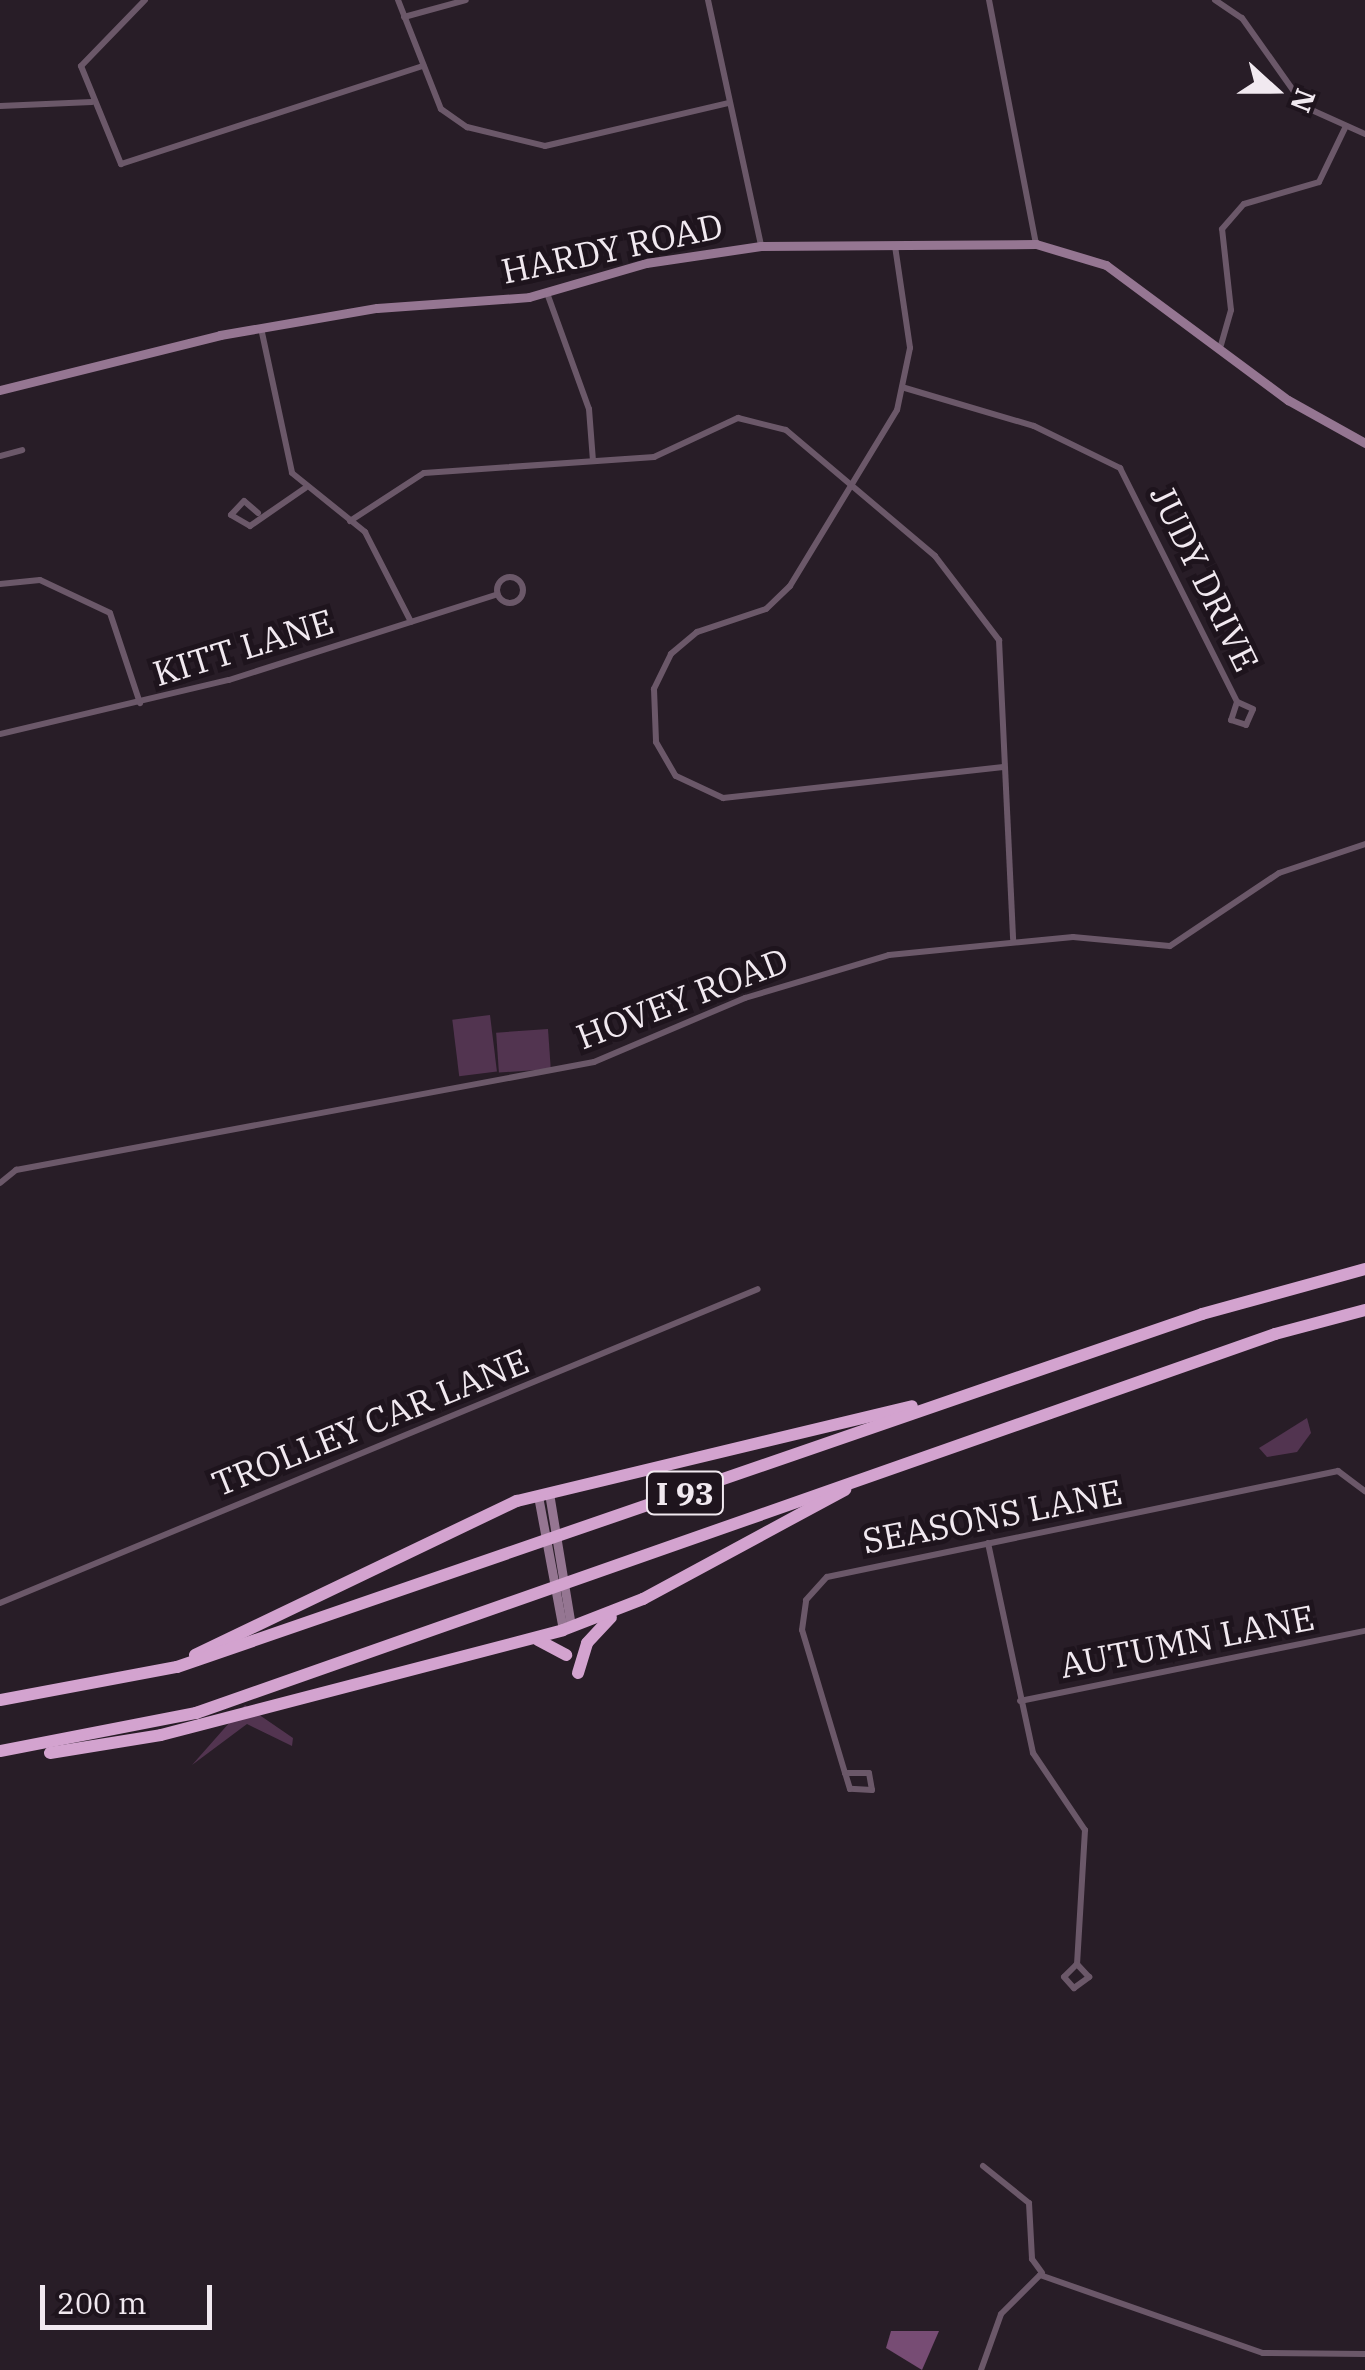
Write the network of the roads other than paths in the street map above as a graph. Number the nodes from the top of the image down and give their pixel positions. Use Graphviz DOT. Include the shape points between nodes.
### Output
graph roads {
  1 [pos="145,0"];
  2 [pos="398,0"];
  3 [pos="466,0"];
  4 [pos="708,0"];
  5 [pos="990,0"];
  6 [pos="1215,0"];
  7 [pos="404,17"];
  8 [pos="423,66"];
  9 [pos="92,102"];
  10 [pos="729,103"];
  11 [pos="0,106"];
  12 [pos="1345,128"];
  13 [pos="1365,134"];
  14 [pos="1036,244"];
  15 [pos="760,246"];
  16 [pos="896,246"];
  17 [pos="547,292"];
  18 [pos="261,328"];
  19 [pos="1221,345"];
  20 [pos="905,388"];
  21 [pos="0,390"];
  22 [pos="1365,443"];
  23 [pos="22,450"];
  24 [pos="0,456"];
  25 [pos="593,460"];
  26 [pos="851,486"];
  27 [pos="305,488"];
  28 [pos="258,513"];
  29 [pos="350,520"];
  30 [pos="0,584"];
  31 [pos="498,594"];
  32 [pos="411,622"];
  33 [pos="1237,702"];
  34 [pos="140,703"];
  35 [pos="0,734"];
  36 [pos="1003,766"];
  37 [pos="1365,844"];
  38 [pos="1013,939"];
  39 [pos="0,1183"];
  40 [pos="1365,1268"];
  41 [pos="758,1289"];
  42 [pos="1365,1310"];
  43 [pos="935,1406"];
  44 [pos="857,1482"];
  45 [pos="1365,1491"];
  46 [pos="543,1494"];
  47 [pos="988,1543"];
  48 [pos="0,1603"];
  49 [pos="629,1605"];
  50 [pos="567,1628"];
  51 [pos="1365,1631"];
  52 [pos="526,1640"];
  53 [pos="566,1655"];
  54 [pos="176,1667"];
  55 [pos="578,1674"];
  56 [pos="0,1700"];
  57 [pos="1020,1700"];
  58 [pos="17,1750"];
  59 [pos="0,1751"];
  60 [pos="844,1773"];
  61 [pos="1077,1964"];
  62 [pos="983,2166"];
  63 [pos="1032,2259"];
  64 [pos="1044,2275"];
  65 [pos="1024,2280"];
  66 [pos="1365,2354"];
  67 [pos="982,2370"];
  1 -- 9 [label="street" via="84,59"];
  2 -- 7 [label="street"];
  3 -- 7 [label="street"];
  4 -- 10 [label="street"];
  5 -- 14 [label="street"];
  6 -- 12 [label="street" via="1242,18 1304,107"];
  7 -- 8 [label="street"];
  8 -- 9 [label="street" via="120,164"];
  8 -- 10 [label="street" via="455,122 532,146"];
  9 -- 11 [label="street"];
  10 -- 15 [label="street"];
  12 -- 13 [label="street"];
  12 -- 19 [label="street" via="1319,182 1244,204 1222,230 1231,310"];
  14 -- 16 [label="street, HARDY ROAD"];
  14 -- 19 [label="street, HARDY ROAD" via="1094,259"];
  15 -- 16 [label="street, HARDY ROAD"];
  15 -- 17 [label="street, HARDY ROAD" via="646,263"];
  16 -- 20 [label="street" via="910,348"];
  17 -- 18 [label="street, HARDY ROAD"];
  17 -- 25 [label="street" via="589,409"];
  18 -- 21 [label="street, HARDY ROAD"];
  18 -- 27 [label="street" via="290,466"];
  19 -- 22 [label="street, HARDY ROAD" via="1288,400"];
  20 -- 26 [label="street"];
  20 -- 33 [label="street, JUDY DRIVE" via="1034,426 1120,468"];
  23 -- 24 [label="street"];
  25 -- 26 [label="street" via="654,456 749,417 786,430"];
  25 -- 29 [label="street" via="424,473"];
  26 -- 36 [label="street" via="935,556 995,631 1006,673"];
  26 -- 36 [label="street" via="776,600 697,632 671,654 653,702 661,755 686,785 723,798"];
  27 -- 28 [label="street"];
  27 -- 29 [label="street"];
  28 -- 28 [label="street" via="244,501 232,517 248,527"];
  29 -- 32 [label="street" via="377,548"];
  30 -- 34 [label="street" via="40,580 110,613"];
  31 -- 31 [label="street, KITT LANE" via="516,602 524,588 507,577"];
  31 -- 32 [label="street, KITT LANE"];
  32 -- 34 [label="street, KITT LANE"];
  34 -- 35 [label="street, KITT LANE"];
  36 -- 38 [label="street"];
  37 -- 38 [label="street, HOVEY ROAD" via="1279,872 1170,946"];
  38 -- 39 [label="street, HOVEY ROAD" via="850,965 594,1062 16,1170"];
  40 -- 43 [label="highway, I 93"];
  41 -- 48 [label="street, TROLLEY CAR LANE"];
  42 -- 44 [label="highway, I 93"];
  43 -- 46 [label="highway"];
  43 -- 54 [label="highway, I 93"];
  44 -- 49 [label="highway"];
  44 -- 58 [label="highway, I 93" via="196,1713"];
  45 -- 47 [label="street, SEASONS LANE" via="1341,1470"];
  46 -- 50 [label="street"];
  46 -- 54 [label="highway"];
  47 -- 57 [label="street"];
  47 -- 60 [label="street, SEASONS LANE" via="843,1571 809,1594 802,1630"];
  49 -- 50 [label="highway"];
  49 -- 55 [label="highway" via="596,1631"];
  50 -- 52 [label="highway"];
  51 -- 57 [label="street, AUTUMN LANE"];
  52 -- 53 [label="highway" via="554,1643"];
  52 -- 58 [label="highway" via="122,1744"];
  54 -- 56 [label="highway, I 93"];
  57 -- 61 [label="street" via="1032,1753 1085,1830"];
  58 -- 59 [label="highway, I 93"];
  60 -- 60 [label="street" via="869,1773 871,1792 853,1794"];
  61 -- 61 [label="street" via="1064,1976 1077,1989 1088,1978"];
  62 -- 63 [label="street" via="1029,2203"];
  63 -- 64 [label="street"];
  63 -- 65 [label="street"];
  64 -- 65 [label="street"];
  64 -- 66 [label="street" via="1264,2353"];
  65 -- 67 [label="street" via="994,2325"];
}
